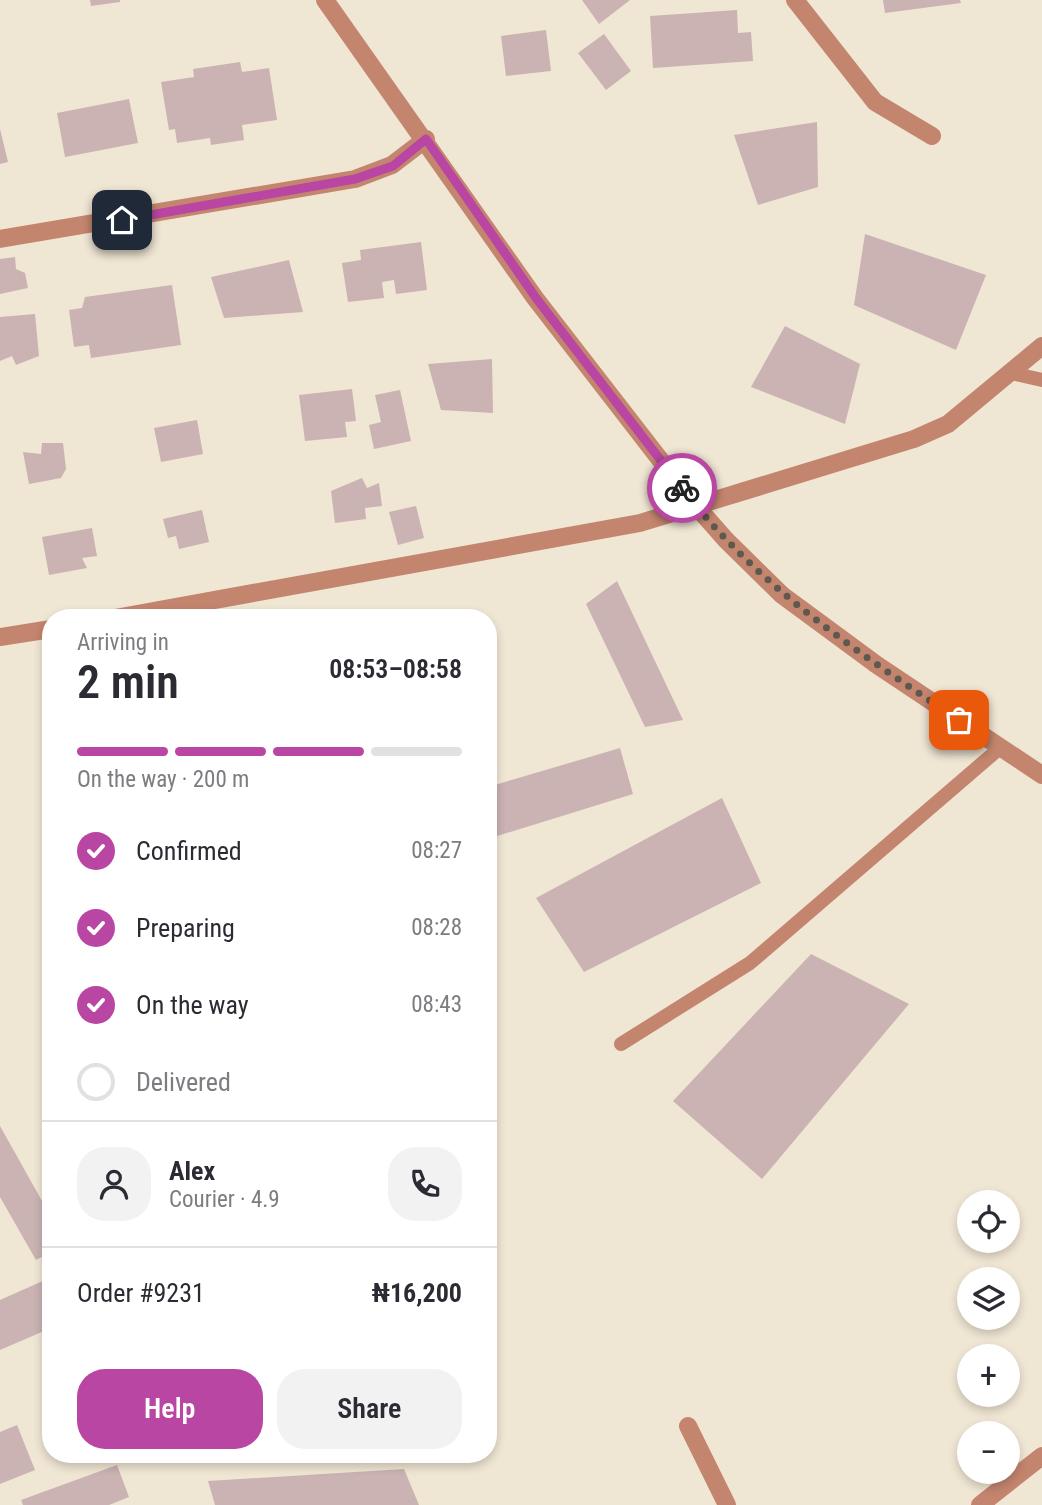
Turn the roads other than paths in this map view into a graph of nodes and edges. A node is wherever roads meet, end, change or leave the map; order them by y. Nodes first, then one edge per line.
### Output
1 (326, 0) edge
2 (795, 0) edge
3 (932, 136) dead end
4 (426, 139) junction
5 (0, 239) edge
6 (1042, 346) edge
7 (1011, 373) junction
8 (1042, 380) edge
9 (696, 506) junction
10 (165, 609) edge
11 (42, 630) edge
12 (0, 637) edge
13 (1001, 747) junction
14 (1042, 775) edge
15 (621, 1044) dead end
16 (688, 1426) dead end
17 (1042, 1456) edge
18 (727, 1505) edge
19 (980, 1505) edge

1 - 4 street
2 - 3 street
4 - 5 street
4 - 9 street
6 - 7 street
7 - 8 lane
7 - 9 street
9 - 10 street
9 - 13 street
11 - 12 street
13 - 14 street
13 - 15 lane
16 - 18 street
17 - 19 street

